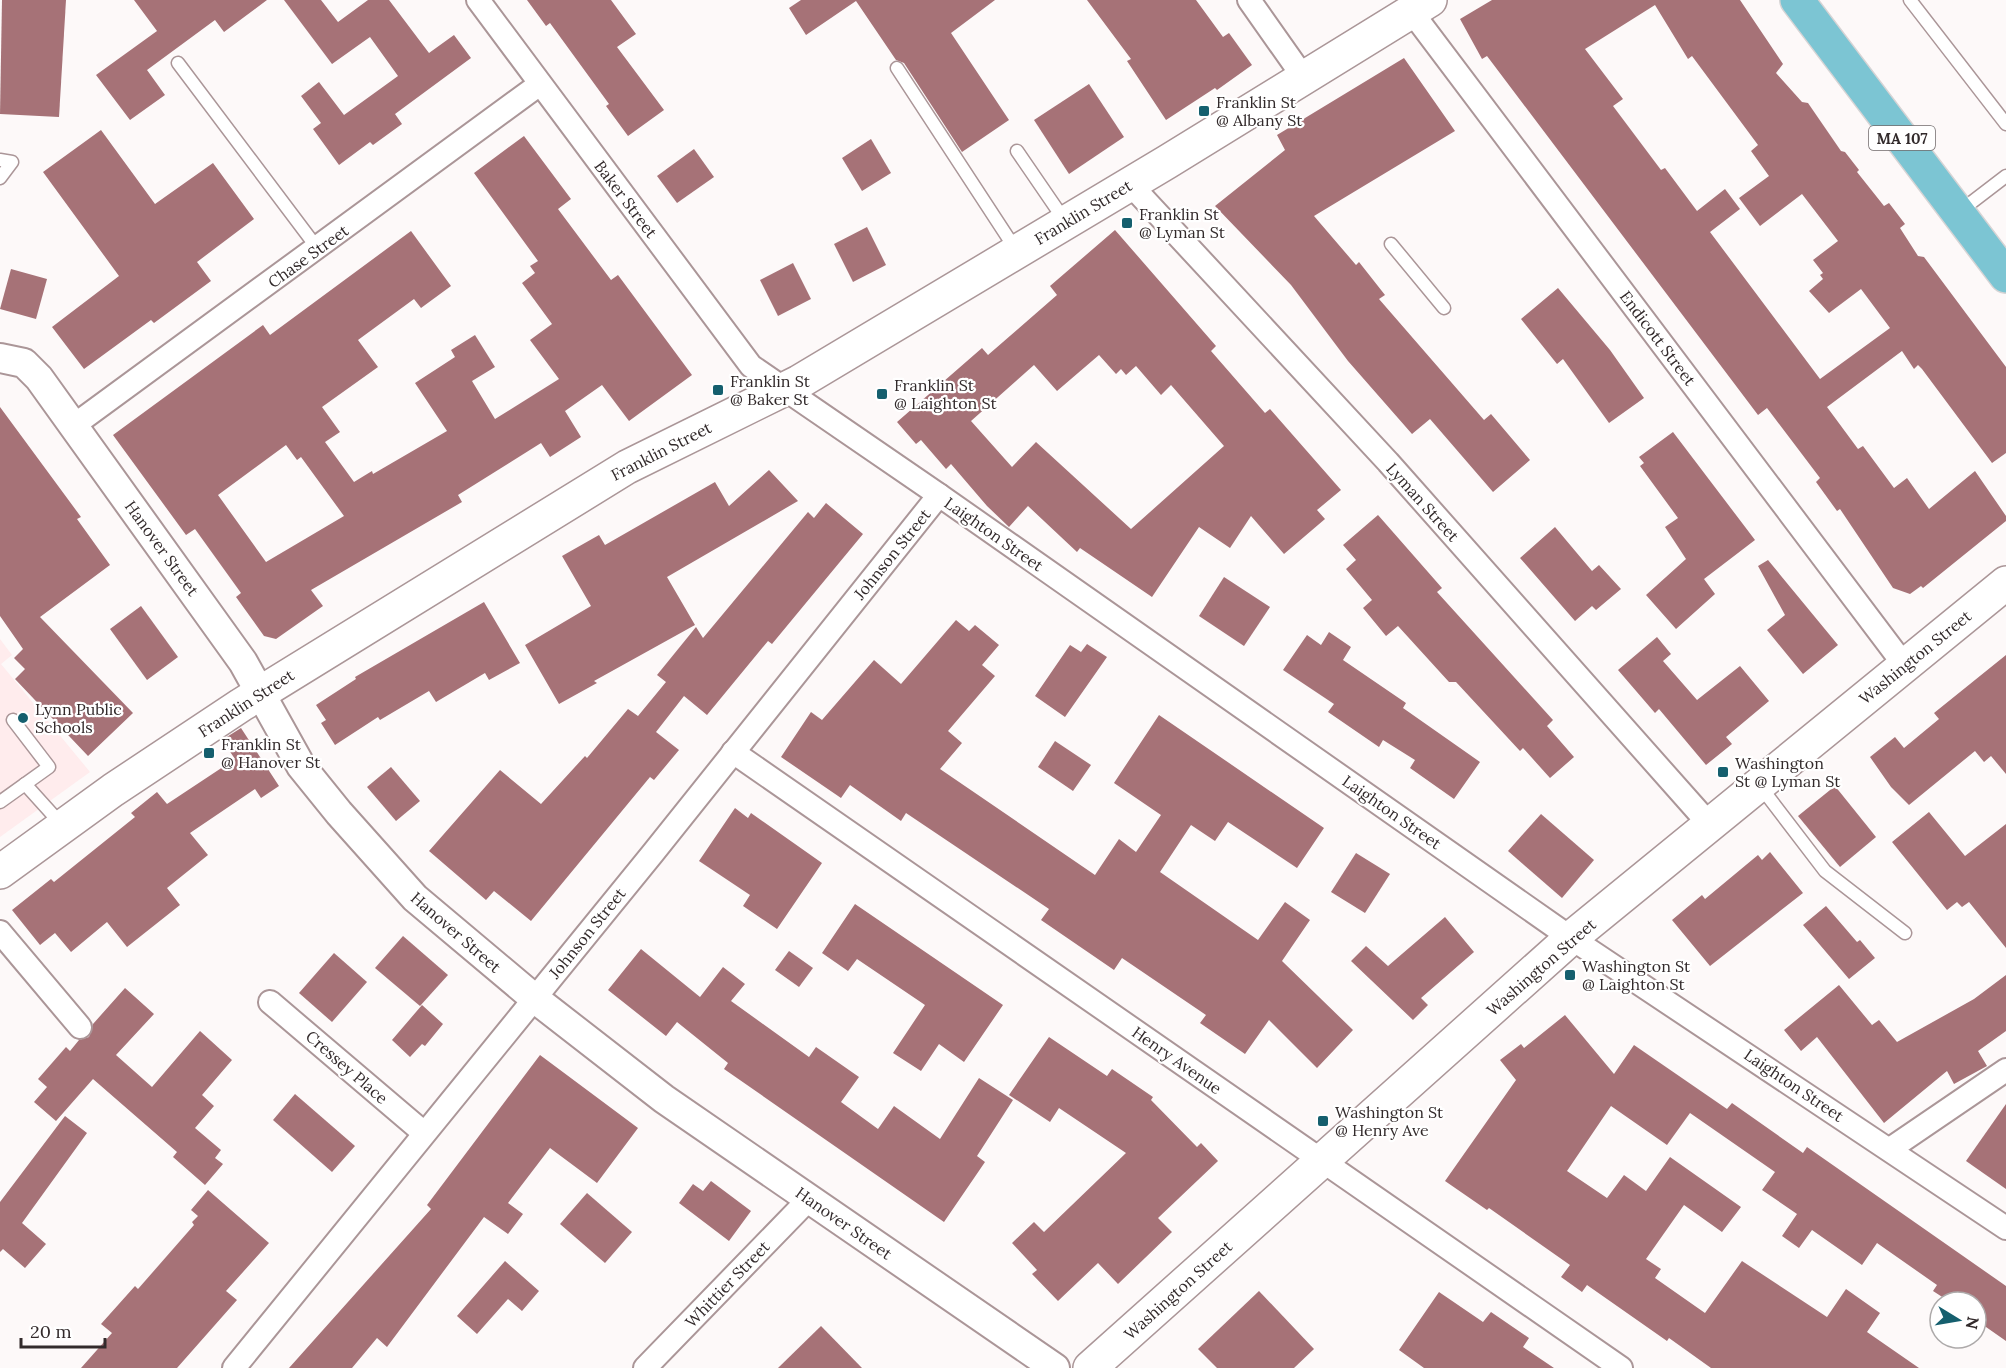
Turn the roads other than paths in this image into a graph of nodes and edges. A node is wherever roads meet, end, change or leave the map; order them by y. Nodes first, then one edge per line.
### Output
1 (478, 0) edge
2 (1249, 0) edge
3 (1797, 0) edge
4 (1910, 0) edge
5 (1421, 6) edge
6 (178, 63) dead end
7 (897, 68) dead end
8 (1304, 78) junction
9 (540, 84) junction
10 (2006, 124) edge
11 (1017, 151) dead end
12 (0, 160) edge
13 (2006, 176) edge
14 (0, 178) edge
15 (1130, 184) junction
16 (1958, 213) junction
17 (1066, 222) junction
18 (1391, 244) dead end
19 (318, 249) junction
20 (1017, 251) junction
21 (2006, 276) edge
22 (1444, 308) dead end
23 (0, 358) edge
24 (783, 389) junction
25 (73, 426) junction
26 (939, 495) junction
27 (2006, 583) edge
28 (1905, 666) junction
29 (260, 693) junction
30 (13, 720) dead end
31 (733, 752) junction
32 (25, 784) junction
33 (1760, 785) junction
34 (0, 802) edge
35 (1710, 825) junction
36 (63, 826) junction
37 (0, 872) edge
38 (0, 932) edge
39 (1905, 933) dead end
40 (1571, 938) junction
41 (534, 998) junction
42 (270, 1002) dead end
43 (80, 1026) dead end
44 (2006, 1070) edge
45 (424, 1133) junction
46 (1890, 1149) junction
47 (1323, 1160) junction
48 (809, 1199) junction
49 (2006, 1228) edge
50 (234, 1368) edge
51 (645, 1368) edge
52 (1054, 1368) edge
53 (1090, 1368) edge
54 (1621, 1368) edge

1 - 9 street, Baker Street
2 - 8 street
3 - 16 main road, MA 107
4 - 10 lane
5 - 8 main road, Franklin Street
5 - 28 street, Endicott Street
6 - 19 lane
7 - 20 lane
8 - 15 main road, Franklin Street
9 - 19 street, Chase Street
9 - 24 street, Baker Street
11 - 17 lane
12 - 14 lane
13 - 16 lane
15 - 17 main road, Franklin Street
15 - 35 street, Lyman Street
16 - 21 main road, MA 107
17 - 20 main road, Franklin Street
18 - 22 lane
19 - 25 street, Chase Street
20 - 24 main road, Franklin Street
23 - 25 street, Hanover Street
24 - 26 street, Laighton Street
24 - 29 main road, Franklin Street
25 - 29 street, Hanover Street
26 - 31 street, Johnson Street
26 - 40 street, Laighton Street
27 - 28 main road, Washington Street
28 - 33 main road, Washington Street
29 - 36 main road, Franklin Street
29 - 41 street, Hanover Street
30 - 32 lane
31 - 41 street, Johnson Street
31 - 47 street, Henry Avenue
32 - 34 lane
32 - 36 lane
33 - 35 main road, Washington Street
33 - 39 lane
35 - 40 main road, Washington Street
36 - 37 main road, Franklin Street
38 - 43 street
40 - 46 street, Laighton Street
40 - 47 main road, Washington Street
41 - 45 street, Johnson Street
41 - 48 street, Hanover Street
42 - 45 street, Cressey Place
44 - 46 street
45 - 50 street, Johnson Street
46 - 49 street, Laighton Street
47 - 53 main road, Washington Street
47 - 54 street, Henry Avenue
48 - 51 street, Whittier Street
48 - 52 street, Hanover Street

